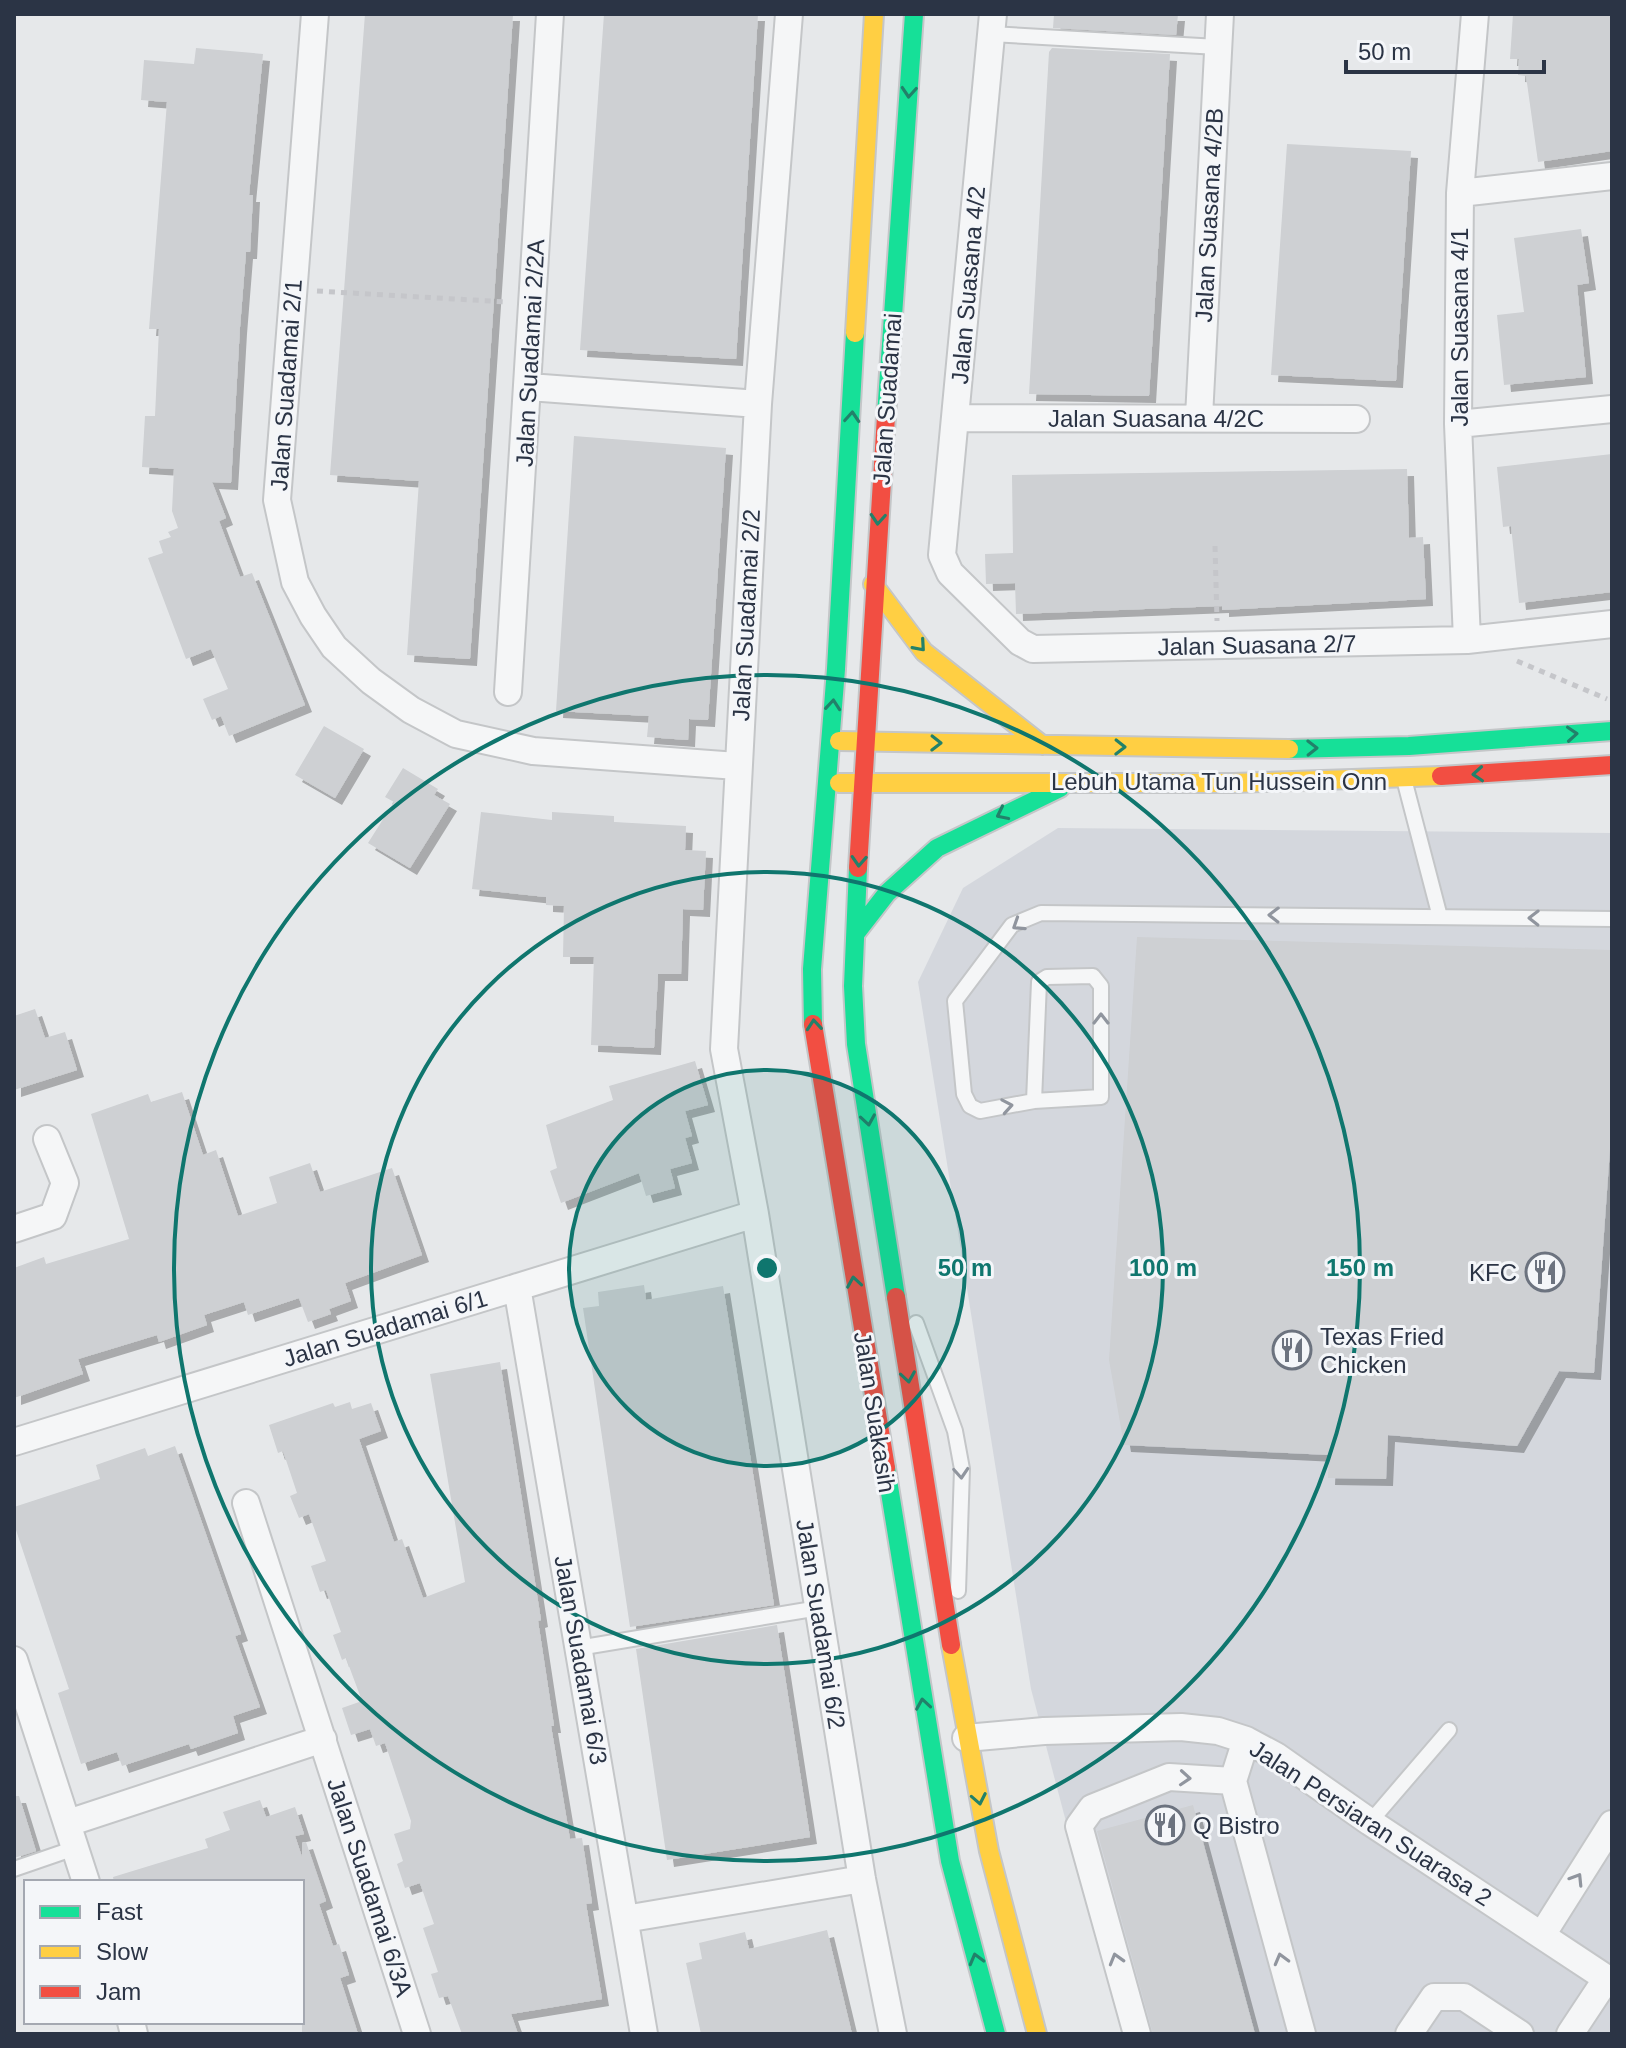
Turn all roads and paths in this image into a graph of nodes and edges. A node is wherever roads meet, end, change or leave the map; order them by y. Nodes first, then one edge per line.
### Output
1 (315, 14) edge
2 (550, 14) edge
3 (789, 14) edge
4 (874, 14) edge
5 (914, 14) edge
6 (1220, 14) edge
7 (1475, 14) edge
8 (992, 24) edge
9 (1218, 47) junction
10 (1612, 176) edge
11 (1460, 193) junction
12 (292, 290) junction
13 (533, 304) junction
14 (529, 387) junction
15 (758, 404) junction
16 (1612, 409) edge
17 (1199, 417) junction
18 (955, 418) junction
19 (1356, 419) dead end
20 (1458, 424) junction
21 (1215, 546) dead end
22 (942, 555) joint
23 (873, 584) junction
24 (1612, 624) edge
25 (1467, 640) junction
26 (1218, 646) junction
27 (1511, 659) dead end
28 (508, 692) dead end
29 (1612, 701) edge
30 (1612, 731) edge
31 (830, 741) junction
32 (864, 741) junction
33 (1042, 745) junction
34 (1612, 765) edge
35 (737, 766) junction
36 (1404, 779) junction
37 (826, 782) junction
38 (1073, 782) junction
39 (862, 783) junction
40 (1440, 917) junction
41 (1612, 919) edge
42 (856, 933) junction
43 (1034, 1101) junction
44 (47, 1139) dead end
45 (755, 1214) junction
46 (14, 1229) edge
47 (886, 1240) junction
48 (517, 1287) junction
49 (14, 1442) edge
50 (246, 1503) dead end
51 (819, 1608) junction
52 (578, 1648) junction
53 (953, 1659) junction
54 (14, 1660) edge
55 (1449, 1730) dead end
56 (966, 1738) junction
57 (323, 1739) junction
58 (1246, 1740) junction
59 (1233, 1781) junction
60 (1370, 1822) junction
61 (1612, 1824) edge
62 (72, 1835) junction
63 (14, 1869) edge
64 (862, 1879) junction
65 (85, 1880) edge
66 (625, 1919) junction
67 (1542, 1935) junction
68 (1610, 1980) edge
69 (417, 2034) edge
70 (644, 2034) edge
71 (893, 2034) edge
72 (996, 2034) edge
73 (1037, 2034) edge
74 (1137, 2034) edge
75 (1302, 2034) edge
76 (1409, 2034) edge
77 (1520, 2034) edge
78 (1570, 2034) edge

1 - 12 street, Jalan Suadamai 2/1
2 - 13 street, Jalan Suadamai 2/2A
3 - 15 street, Jalan Suadamai 2/2
31 -> 4 main road, Jalan Suadamai
5 -> 23 main road, Jalan Suadamai
6 - 9 street, Jalan Suasana 4/2B
7 - 11 street, Jalan Suasana 4/1
8 - 9 lane
8 - 18 street, Jalan Suasana 4/2
9 - 17 street, Jalan Suasana 4/2B
10 - 11 street
11 - 20 street, Jalan Suasana 4/1
12 - 13 path
12 - 35 street, Jalan Suadamai 2/1
13 - 14 street, Jalan Suadamai 2/2A
14 - 15 street
14 - 28 street, Jalan Suadamai 2/2A
15 - 35 street, Jalan Suadamai 2/2
16 - 20 street
17 - 18 street, Jalan Suasana 4/2C
17 - 19 street, Jalan Suasana 4/2C
18 - 22 street, Jalan Suasana 4/2
20 - 25 street, Jalan Suasana 4/1
21 - 26 path
22 - 26 street, Jalan Suasana 2/7
23 - 32 main road, Jalan Suadamai
23 -> 33 main road
24 - 25 street, Jalan Suasana 2/7
25 - 26 street, Jalan Suasana 2/7
27 - 29 path
33 -> 30 main road, Lebuh Utama Tun Hussein Onn
31 - 32 main road, Lebuh Utama Tun Hussein Onn
31 - 37 main road, Jalan Suadamai
32 -> 33 main road, Lebuh Utama Tun Hussein Onn
32 - 39 main road, Jalan Suadamai
34 -> 36 main road, Lebuh Utama Tun Hussein Onn
35 - 45 street, Jalan Suadamai 2/2
36 - 38 main road, Lebuh Utama Tun Hussein Onn
36 - 40 lane
37 - 39 main road, Lebuh Utama Tun Hussein Onn
72 -> 37 main road, Jalan Suakasih
38 - 39 main road, Lebuh Utama Tun Hussein Onn
38 -> 42 main road
39 -> 42 main road, Jalan Suakasih
41 -> 40 lane
40 -> 43 lane
42 -> 47 main road, Jalan Suakasih
43 -> 43 lane
44 - 46 street
45 - 48 street, Jalan Suadamai 6/1
45 - 51 street, Jalan Suadamai 6/2
47 -> 53 main road, Jalan Suakasih
47 -> 53 lane
48 - 49 street, Jalan Suadamai 6/1
48 - 52 street, Jalan Suadamai 6/3
50 - 57 street, Jalan Suadamai 6/3A
51 - 52 lane
51 - 64 street, Jalan Suadamai 6/2
52 - 66 street, Jalan Suadamai 6/3
53 - 56 main road, Jalan Suakasih
54 - 62 street
55 - 60 lane
56 - 58 street, Jalan Persiaran Suarasa 2
56 -> 73 main road, Jalan Suakasih
57 - 62 street
57 - 69 street, Jalan Suadamai 6/3A
58 - 59 street
58 - 60 street, Jalan Persiaran Suarasa 2
74 -> 59 street
75 -> 59 street
60 - 67 street, Jalan Persiaran Suarasa 2
67 -> 61 street
62 - 63 lane
62 - 65 street
64 - 66 street
64 - 71 street, Jalan Suadamai 6/2
66 - 70 street, Jalan Suadamai 6/3
67 - 68 street, Jalan Persiaran Suarasa 2
68 - 78 street
76 - 77 street

